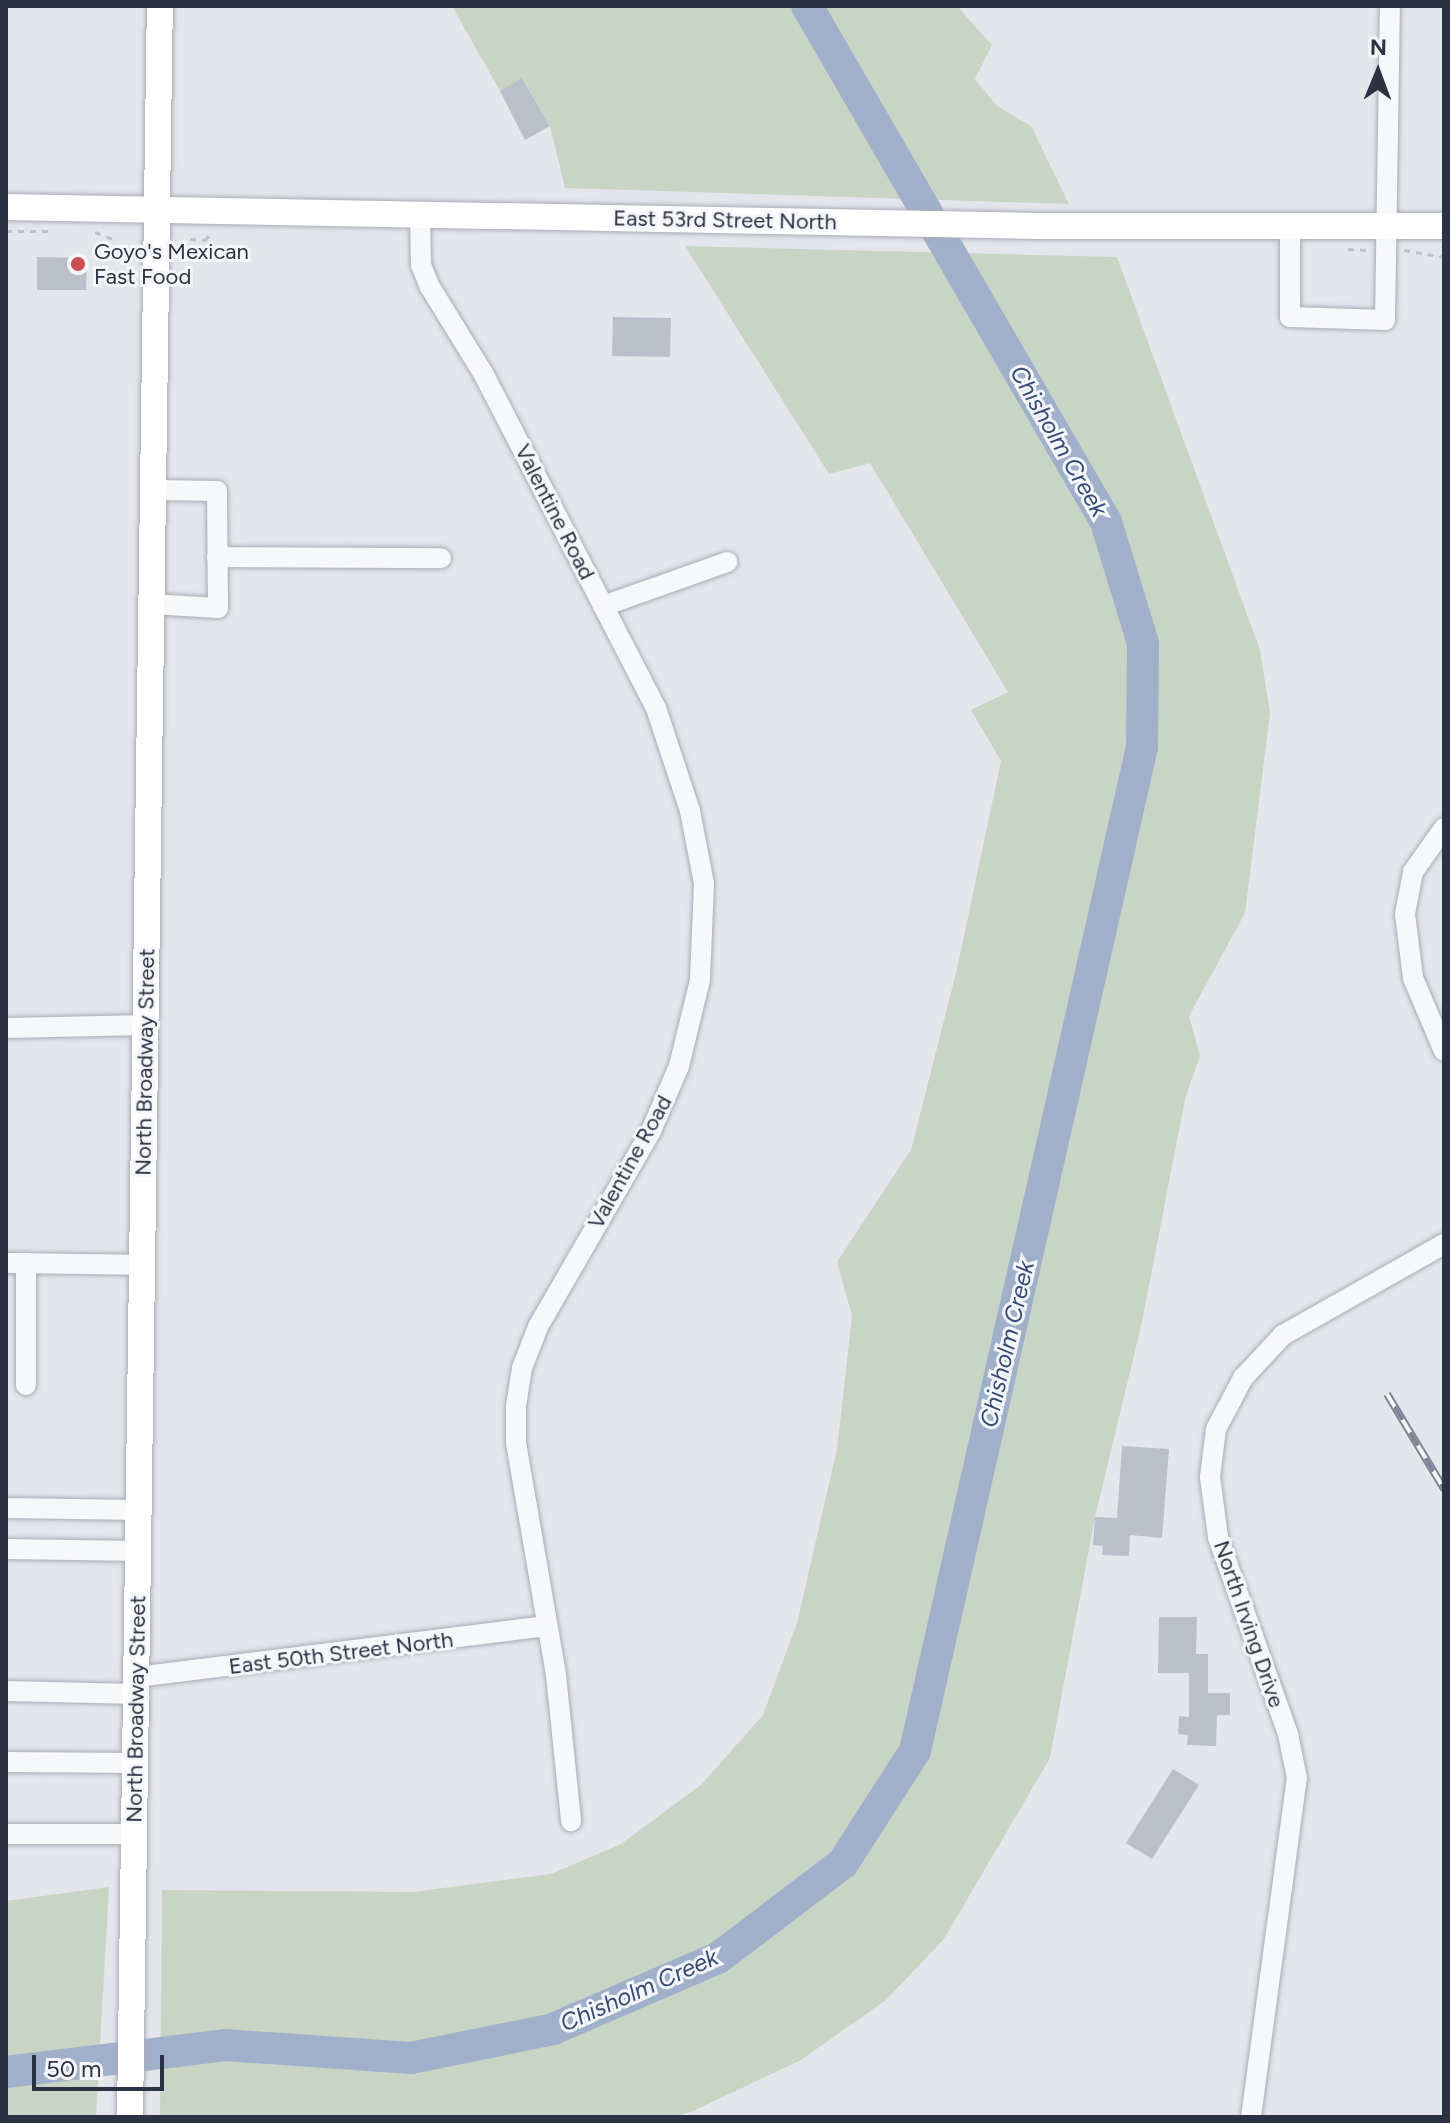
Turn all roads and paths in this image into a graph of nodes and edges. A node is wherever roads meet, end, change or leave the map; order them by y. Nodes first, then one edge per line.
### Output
1 (160, 6) edge
2 (1390, 6) edge
3 (6, 207) edge
4 (157, 209) junction
5 (420, 215) junction
6 (1290, 226) junction
7 (1388, 226) junction
8 (1444, 226) edge
9 (6, 231) edge
10 (65, 231) dead end
11 (80, 232) dead end
12 (113, 239) dead end
13 (153, 490) junction
14 (217, 557) junction
15 (441, 558) dead end
16 (727, 562) dead end
17 (151, 604) junction
18 (603, 606) junction
19 (1444, 828) edge
20 (147, 1025) junction
21 (6, 1028) edge
22 (1444, 1051) edge
23 (1444, 1244) edge
24 (16, 1263) edge
25 (142, 1265) junction
26 (26, 1385) dead end
27 (6, 1508) edge
28 (139, 1510) junction
29 (6, 1549) edge
30 (139, 1551) junction
31 (545, 1626) junction
32 (137, 1685) junction
33 (6, 1691) edge
34 (6, 1762) edge
35 (136, 1763) junction
36 (571, 1821) dead end
37 (6, 1834) edge
38 (134, 1834) junction
39 (130, 2117) edge
40 (1251, 2117) edge

1 - 4 main road, North Broadway Street
2 - 7 street
3 - 4 main road, East 53rd Street North
4 - 5 main road, East 53rd Street North
4 - 13 main road, North Broadway Street
5 - 6 main road, East 53rd Street North
5 - 18 street, Valentine Road
6 - 7 main road, East 53rd Street North
6 - 7 street
7 - 8 main road, East 53rd Street North
9 - 10 path
11 - 12 path
13 - 14 street
13 - 17 main road, North Broadway Street
14 - 15 street
14 - 17 street
16 - 18 street
17 - 20 main road, North Broadway Street
18 - 31 street, Valentine Road
19 - 22 street
20 - 21 street
20 - 25 main road, North Broadway Street
23 - 40 street, North Irving Drive
24 - 25 street
24 - 26 street
25 - 28 main road, North Broadway Street
27 - 28 street
28 - 30 main road, North Broadway Street
29 - 30 street
30 - 32 main road, North Broadway Street
31 - 32 street, East 50th Street North
31 - 36 street, Valentine Road
32 - 33 street, East 50th Street North
32 - 35 main road, North Broadway Street
34 - 35 street
35 - 38 main road, North Broadway Street
37 - 38 street
38 - 39 main road, North Broadway Street

